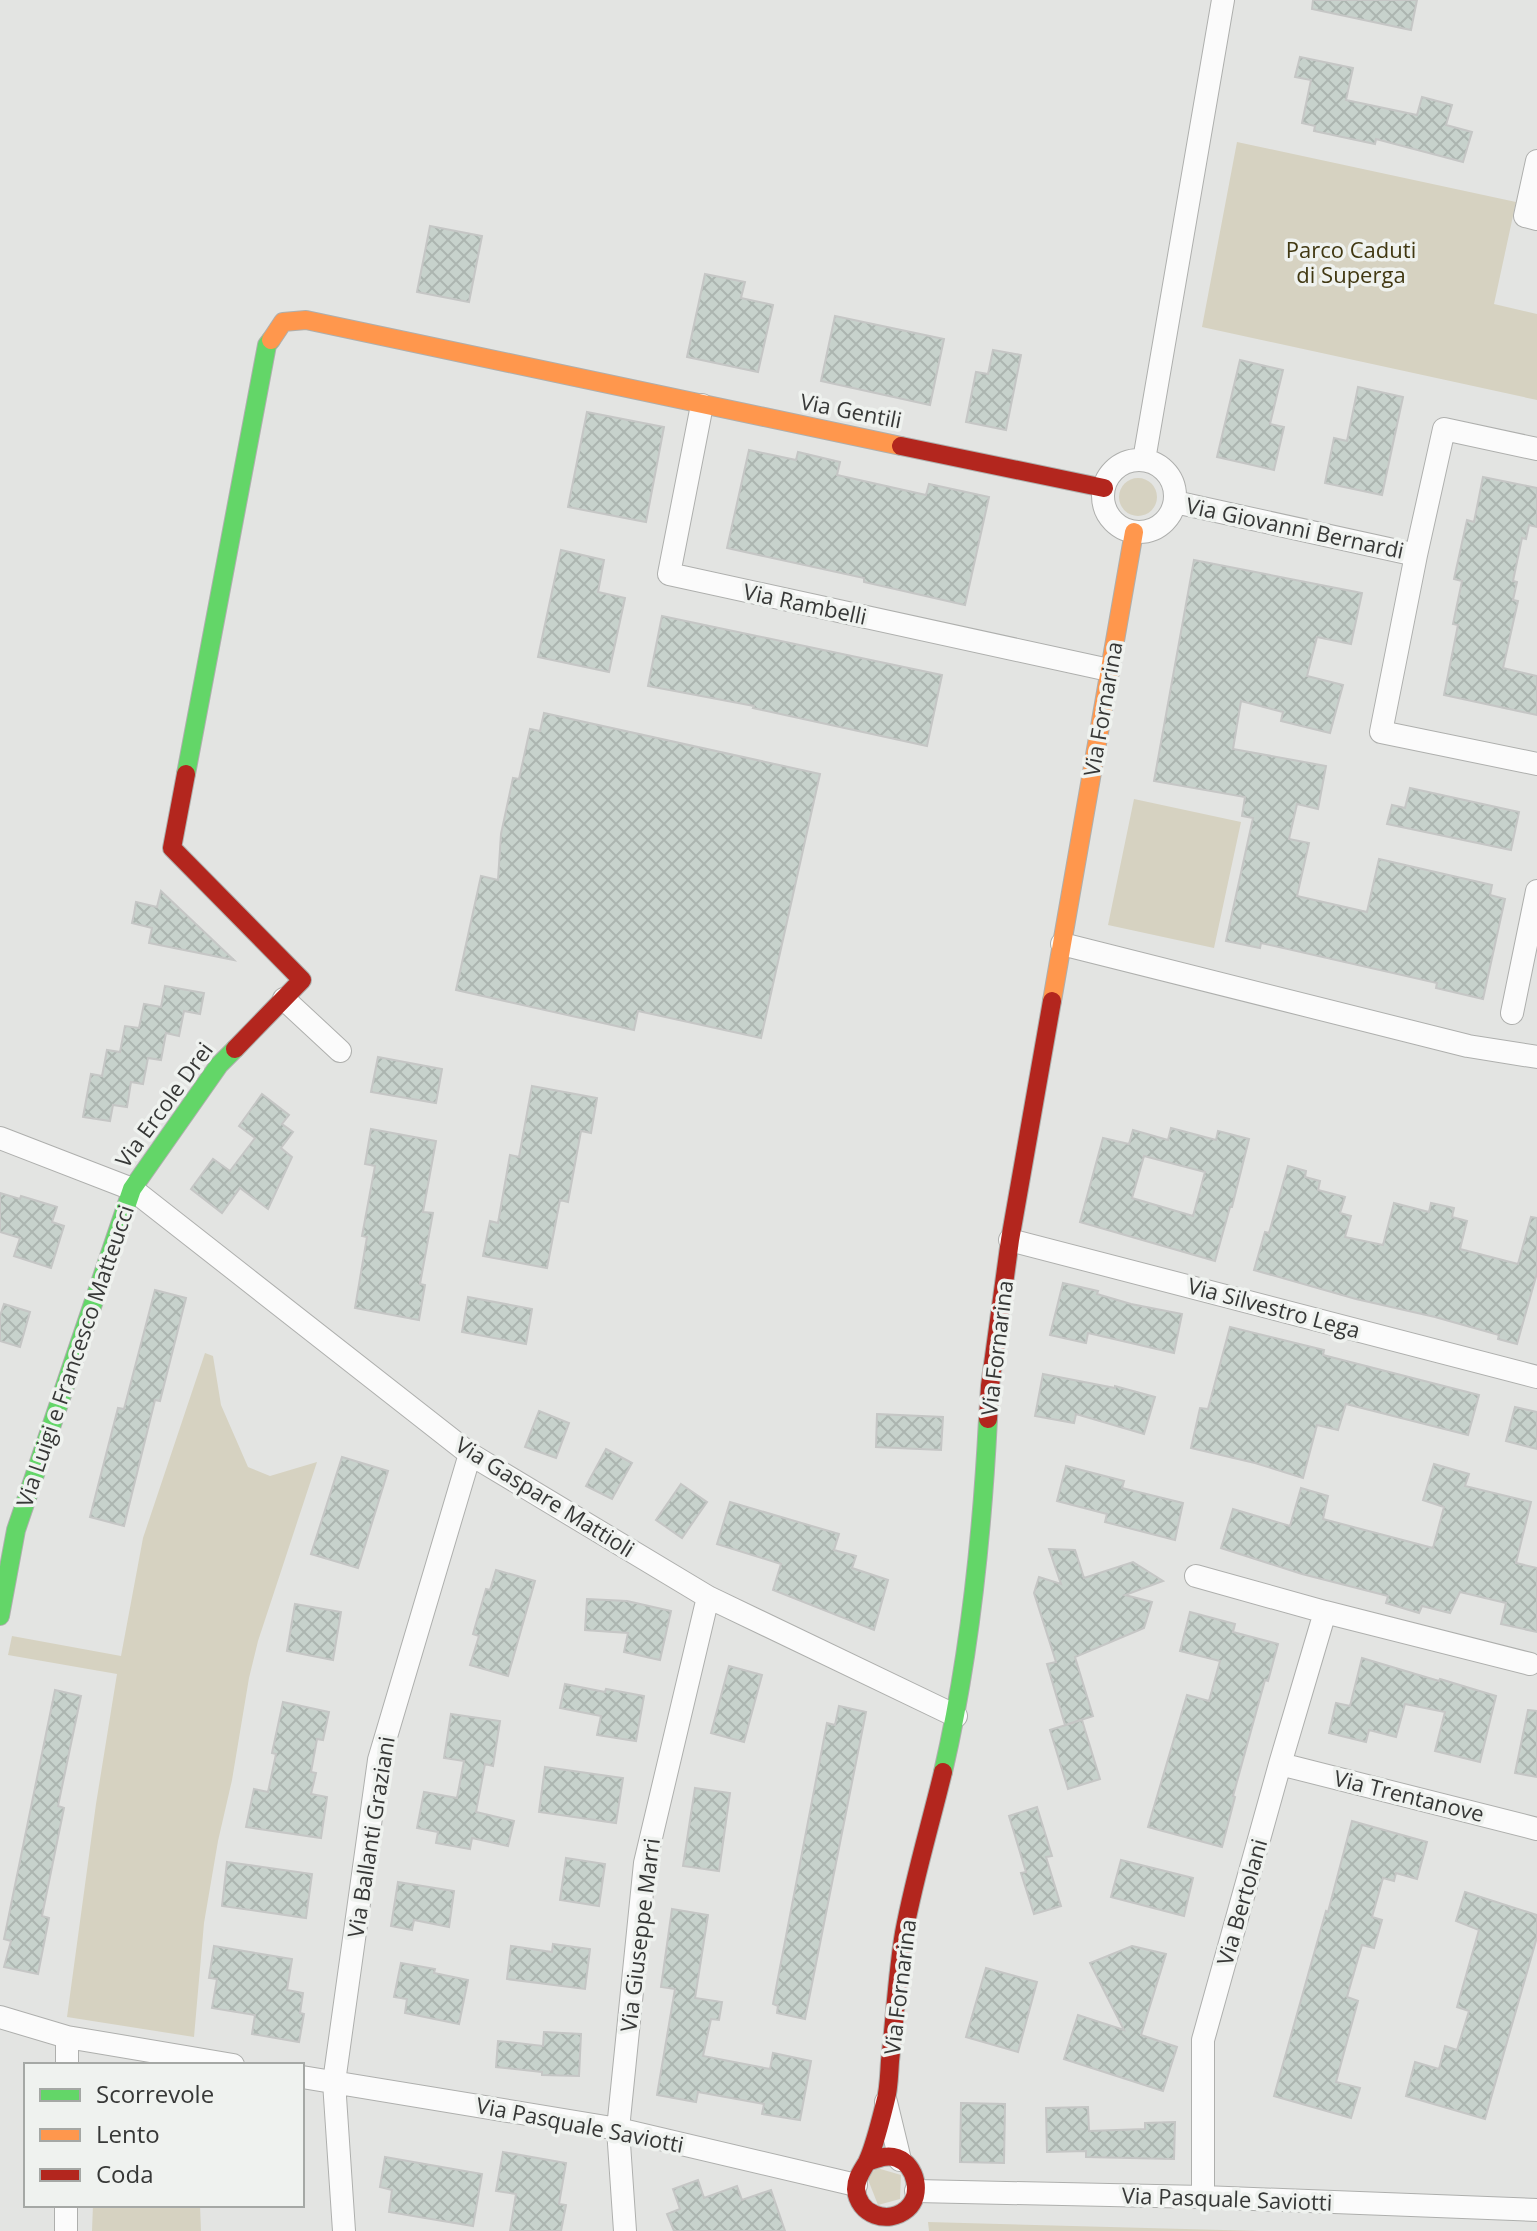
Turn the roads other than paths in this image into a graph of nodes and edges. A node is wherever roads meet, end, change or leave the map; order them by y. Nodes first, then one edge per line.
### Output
1 (1223, 0) edge
2 (1537, 161) edge
3 (1531, 218) edge
4 (702, 405) junction
5 (1537, 449) edge
6 (1144, 460) junction
7 (1104, 488) junction
8 (1175, 502) junction
9 (1134, 532) junction
10 (1416, 555) junction
11 (1109, 670) junction
12 (1537, 764) edge
13 (1537, 891) edge
14 (1062, 944) junction
15 (302, 980) joint
16 (284, 999) junction
17 (1512, 1013) dead end
18 (340, 1051) dead end
19 (1537, 1057) edge
20 (0, 1138) edge
21 (132, 1189) junction
22 (1010, 1240) junction
23 (1537, 1377) edge
24 (470, 1454) junction
25 (1196, 1576) dead end
26 (708, 1597) junction
27 (1325, 1612) junction
28 (0, 1616) edge
29 (1530, 1664) dead end
30 (956, 1716) junction
31 (1280, 1764) junction
32 (1537, 1829) edge
33 (0, 2017) edge
34 (67, 2037) junction
35 (67, 2063) edge
36 (221, 2063) edge
37 (304, 2077) edge
38 (334, 2082) junction
39 (886, 2101) junction
40 (618, 2129) junction
41 (900, 2160) junction
42 (867, 2162) junction
43 (856, 2185) junction
44 (916, 2191) junction
45 (1203, 2197) junction
46 (66, 2207) edge
47 (1537, 2210) edge
48 (876, 2223) edge
49 (895, 2223) edge
50 (66, 2231) edge
51 (344, 2231) edge
52 (625, 2231) edge

1 - 6 street
2 - 3 street
4 - 7 street, Via Gentili
4 - 11 street, Via Rambelli
4 - 15 street, Via Gentili
5 - 10 street, Via Giovanni Bernardi
6 - 7 street
6 - 8 street
7 - 9 street
8 - 9 street
8 - 10 street, Via Giovanni Bernardi
9 - 11 street, Via Fornarina
10 - 12 street, Via Giovanni Bernardi
11 - 14 street, Via Fornarina
13 - 17 street
14 - 19 street
14 - 22 street, Via Fornarina
15 - 16 street, Via Ercole Drei
16 - 18 street
16 - 21 street, Via Ercole Drei
20 - 21 street, Via Gaspare Mattioli
21 - 24 street, Via Gaspare Mattioli
21 - 28 street, Via Luigi e Francesco Matteucci
22 - 23 street, Via Silvestro Lega
22 - 30 street, Via Fornarina
24 - 26 street, Via Gaspare Mattioli
24 - 38 street, Via Ballanti Graziani
25 - 27 street
26 - 30 street, Via Gaspare Mattioli
26 - 40 street, Via Giuseppe Marri
27 - 29 street
27 - 31 street, Via Bertolani
30 - 39 street, Via Fornarina
31 - 32 street, Via Trentanove
31 - 45 street, Via Bertolani
33 - 34 street
34 - 35 street
34 - 36 street
37 - 38 street, Via Pasquale Saviotti
38 - 40 street, Via Pasquale Saviotti
38 - 51 street, Via Ballanti Graziani
39 - 41 street
39 - 42 street, Via Fornarina
40 - 43 street, Via Pasquale Saviotti
40 - 52 street, Via Giuseppe Marri
41 - 42 street
41 - 44 street
42 - 43 street, Via Fornarina
43 - 48 street
44 - 45 street, Via Pasquale Saviotti
44 - 49 street
45 - 47 street, Via Pasquale Saviotti
46 - 50 street
48 - 49 street

